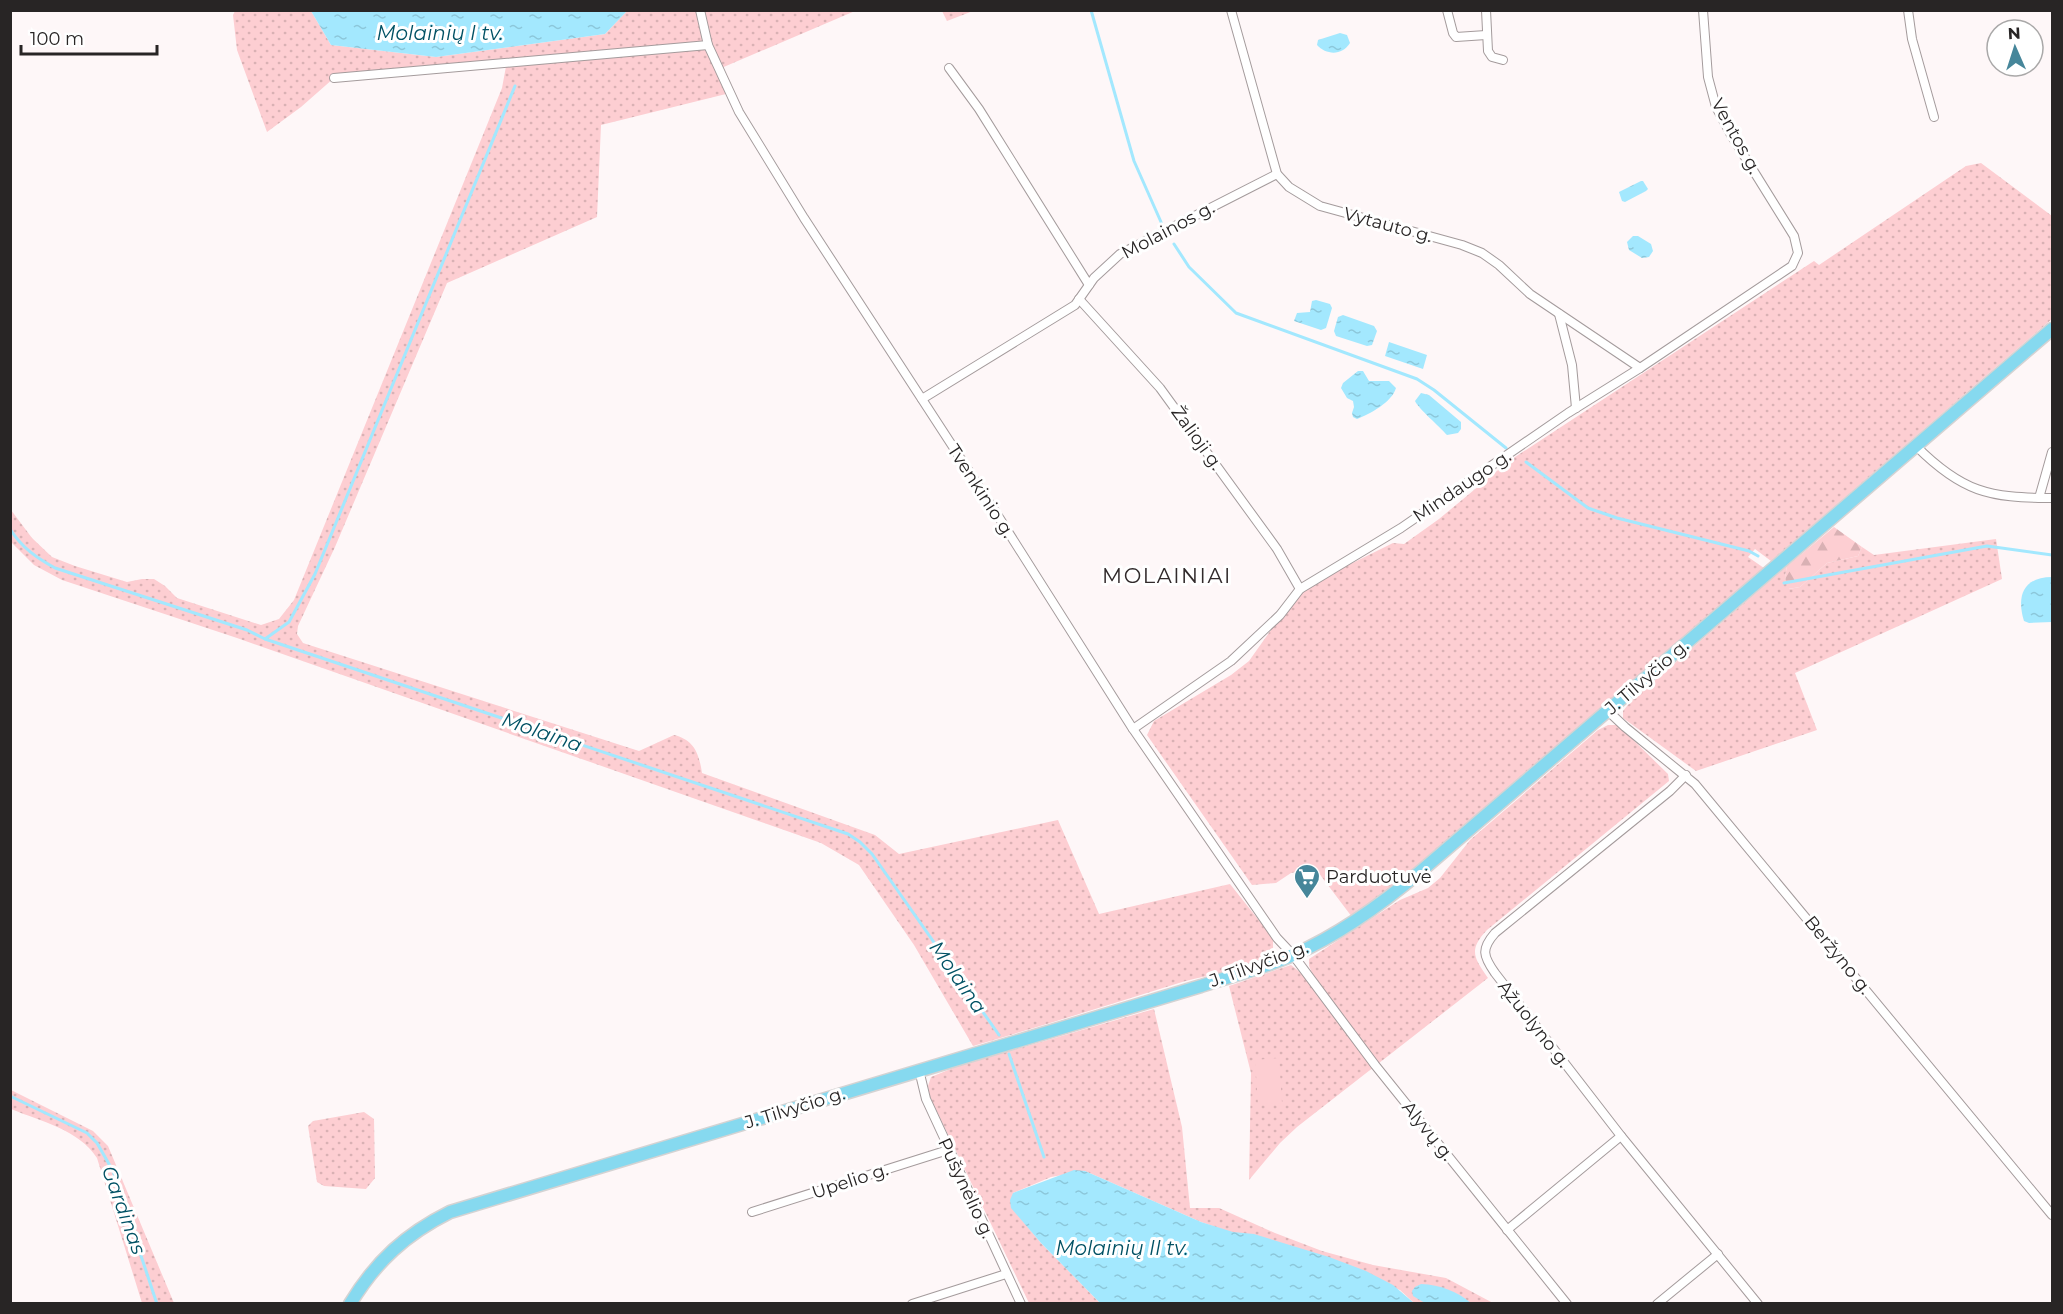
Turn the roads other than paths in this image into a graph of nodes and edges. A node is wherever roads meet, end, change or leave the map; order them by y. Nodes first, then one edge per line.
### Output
1 (700, 10) edge
2 (1231, 10) edge
3 (1447, 10) edge
4 (1486, 10) edge
5 (1703, 10) edge
6 (1908, 10) edge
7 (1485, 35) junction
8 (708, 45) junction
9 (1503, 60) dead end
10 (949, 68) dead end
11 (334, 78) dead end
12 (1934, 117) dead end
13 (1277, 174) junction
14 (1798, 253) joint
15 (1089, 285) junction
16 (1079, 299) junction
17 (1559, 314) junction
18 (2052, 329) edge
19 (1640, 368) junction
20 (921, 399) junction
21 (1576, 408) junction
22 (1916, 446) junction
23 (2052, 452) edge
24 (2039, 498) junction
25 (2052, 498) edge
26 (1300, 589) junction
27 (1608, 711) junction
28 (1133, 729) junction
29 (1686, 775) junction
30 (1293, 955) junction
31 (919, 1070) junction
32 (1621, 1136) junction
33 (948, 1150) junction
34 (752, 1212) dead end
35 (2052, 1215) edge
36 (1507, 1230) junction
37 (1718, 1254) junction
38 (1006, 1274) junction
39 (350, 1304) edge
40 (912, 1304) edge
41 (1021, 1304) edge
42 (1567, 1304) edge
43 (1657, 1304) edge
44 (1758, 1304) edge

1 - 8 street, Tvenkinio g.
2 - 13 street
3 - 7 street
4 - 7 street
5 - 14 street, Ventos g.
6 - 12 street
7 - 9 street
8 - 11 street
8 - 20 street, Tvenkinio g.
10 - 15 street
13 - 15 street, Molainos g.
13 - 17 street, Vytauto g.
14 - 19 street, Mindaugo g.
15 - 16 street, Molainos g.
16 - 20 street, Molainos g.
16 - 26 street, Žalioji g.
17 - 19 street, Vytauto g.
17 - 21 street
18 - 22 main road, J. Tilvyčio g.
19 - 21 street, Mindaugo g.
20 - 28 street, Tvenkinio g.
21 - 26 street, Mindaugo g.
22 - 24 street
22 - 27 main road, J. Tilvyčio g.
23 - 24 street
24 - 25 street
26 - 28 street, Mindaugo g.
27 - 29 street, Beržyno g.
27 - 30 main road, J. Tilvyčio g.
28 - 30 street, Tvenkinio g.
29 - 32 street, Ąžuolyno g.
29 - 35 street, Beržyno g.
30 - 31 main road, J. Tilvyčio g.
30 - 36 street, Alyvų g.
31 - 33 street, Pušynėlio g.
31 - 39 main road, J. Tilvyčio g.
32 - 36 street
32 - 37 street, Ąžuolyno g.
33 - 34 street, Upelio g.
33 - 38 street, Pušynėlio g.
36 - 42 street, Alyvų g.
37 - 43 street
37 - 44 street, Ąžuolyno g.
38 - 40 street
38 - 41 street, Pušynėlio g.

